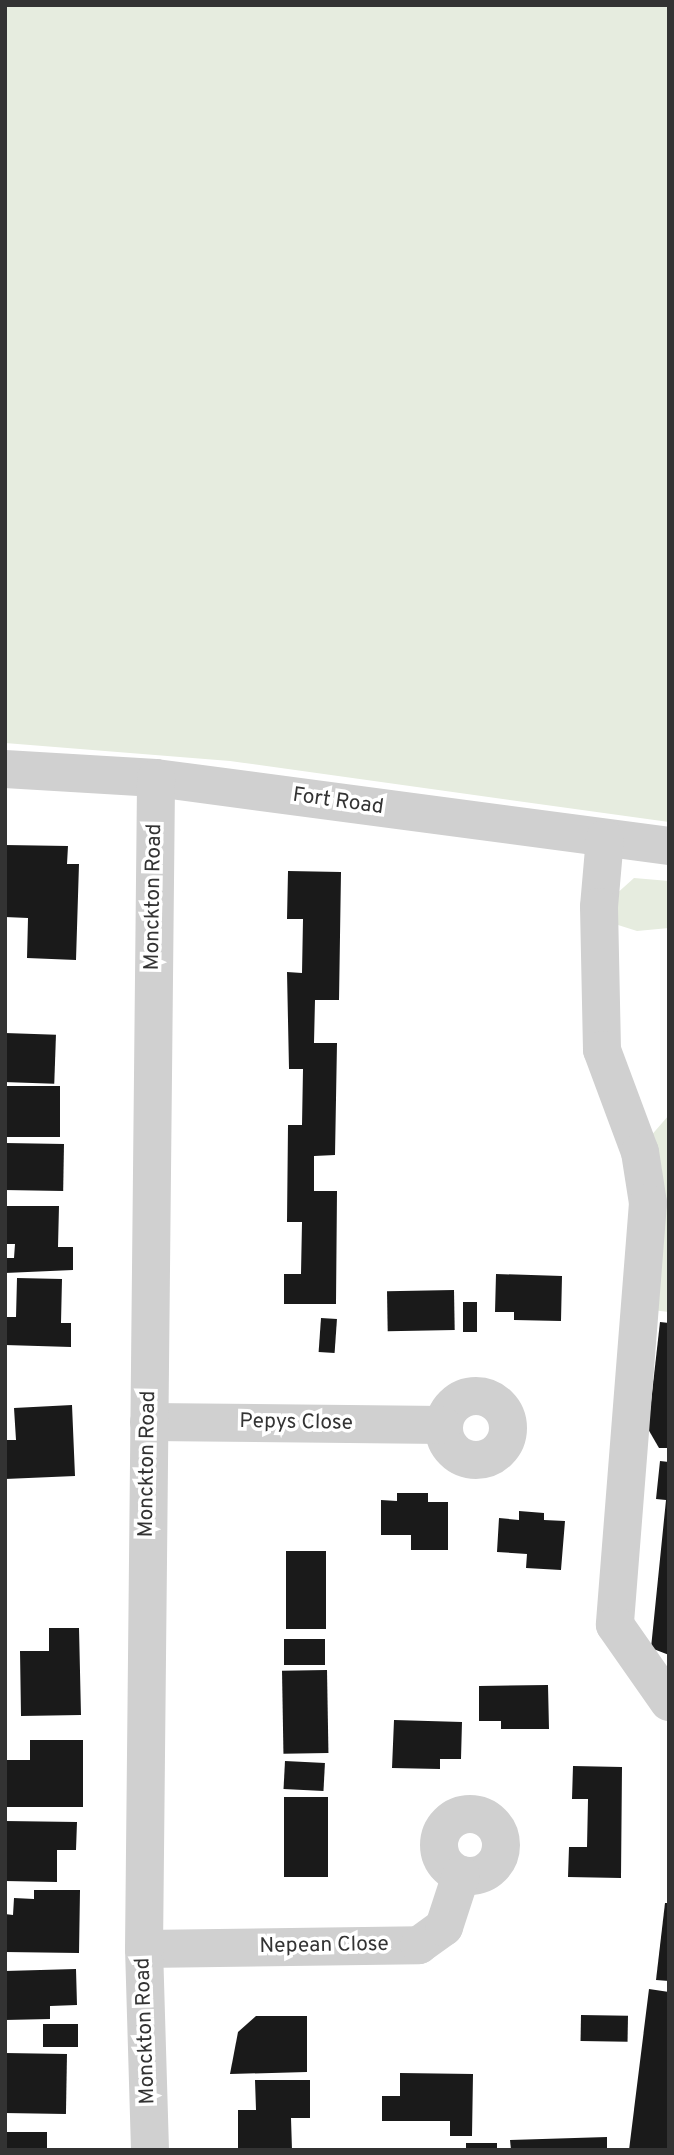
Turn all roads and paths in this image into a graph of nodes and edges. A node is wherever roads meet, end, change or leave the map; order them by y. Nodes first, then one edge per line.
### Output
1 (5, 769) edge
2 (156, 778) junction
3 (605, 838) junction
4 (669, 846) edge
5 (149, 1422) junction
6 (443, 1425) dead end
7 (669, 1702) edge
8 (461, 1875) dead end
9 (144, 1949) junction
10 (150, 2150) edge

1 - 2 street, Fort Road
2 - 3 street, Fort Road
2 - 5 street, Monckton Road
3 - 4 street, Fort Road
3 - 7 street
5 - 6 street, Pepys Close
5 - 9 street, Monckton Road
8 - 9 street, Nepean Close
9 - 10 street, Monckton Road

